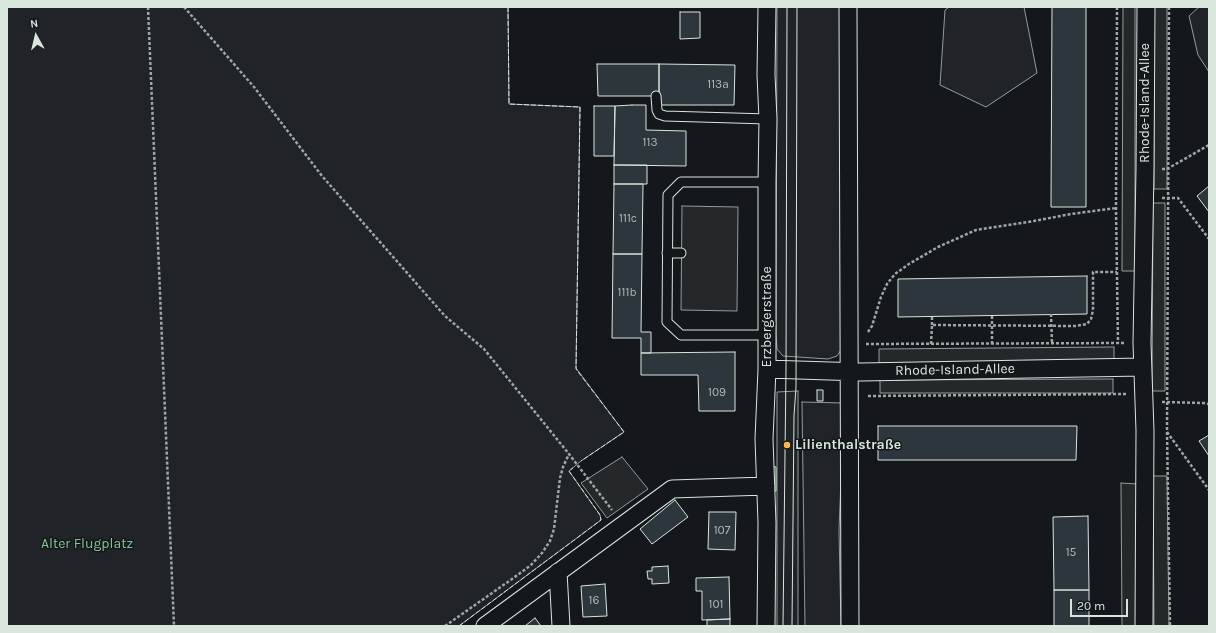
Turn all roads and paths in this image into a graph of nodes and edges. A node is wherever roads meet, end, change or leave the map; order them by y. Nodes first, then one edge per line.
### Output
1 (148, 7) edge
2 (184, 7) edge
3 (767, 7) edge
4 (848, 7) edge
5 (1117, 7) edge
6 (1146, 7) edge
7 (1169, 7) edge
8 (656, 96) dead end
9 (768, 119) junction
10 (1209, 146) edge
11 (1167, 168) junction
12 (1145, 169) junction
13 (767, 182) junction
14 (1145, 198) junction
15 (1168, 198) junction
16 (1116, 208) junction
17 (1209, 239) edge
18 (667, 253) junction
19 (681, 253) dead end
20 (1117, 272) junction
21 (1052, 314) dead end
22 (992, 315) dead end
23 (932, 316) dead end
24 (932, 325) junction
25 (992, 326) junction
26 (1052, 326) junction
27 (767, 336) junction
28 (865, 337) dead end
29 (1052, 343) junction
30 (1118, 343) junction
31 (1142, 343) junction
32 (861, 344) dead end
33 (932, 344) junction
34 (992, 344) junction
35 (1142, 367) junction
36 (767, 369) junction
37 (848, 372) junction
38 (861, 396) dead end
39 (1144, 398) junction
40 (1167, 402) junction
41 (1209, 404) edge
42 (1166, 431) junction
43 (569, 454) junction
44 (766, 486) junction
45 (1209, 490) edge
46 (624, 525) junction
47 (558, 572) junction
48 (174, 626) edge
49 (445, 626) edge
50 (485, 626) edge
51 (561, 626) edge
52 (766, 626) edge
53 (850, 626) edge
54 (1144, 626) edge
55 (1170, 626) edge

1 - 48 path
2 - 43 path
3 - 9 street, Erzbergerstraße
4 - 37 street
5 - 16 path
6 - 12 street, Rhode-Island-Allee
7 - 11 path
8 - 9 lane
9 - 13 street, Erzbergerstraße
10 - 11 path
11 - 12 path
11 - 15 path
12 - 14 street, Rhode-Island-Allee
13 - 18 lane
13 - 27 street, Erzbergerstraße
14 - 15 path
14 - 31 street, Rhode-Island-Allee
15 - 17 path
15 - 40 path
16 - 20 path
16 - 28 path
18 - 19 lane
18 - 27 lane
20 - 26 path
20 - 30 path
21 - 26 path
22 - 25 path
23 - 24 path
24 - 25 path
24 - 33 path
25 - 26 path
25 - 34 path
26 - 29 path
27 - 36 street, Erzbergerstraße
29 - 30 path
29 - 34 path
30 - 31 path
31 - 35 street, Rhode-Island-Allee
32 - 33 path
33 - 34 path
35 - 37 street, Rhode-Island-Allee
35 - 39 street, Rhode-Island-Allee
36 - 37 street, Rhode-Island-Allee
36 - 44 street, Erzbergerstraße
37 - 53 street
38 - 39 path
39 - 40 path
39 - 54 street, Rhode-Island-Allee
40 - 41 path
40 - 42 path
42 - 45 path
42 - 55 path
43 - 46 path
43 - 49 path
44 - 46 street
44 - 52 street, Erzbergerstraße
46 - 47 street
47 - 50 street
47 - 51 street

